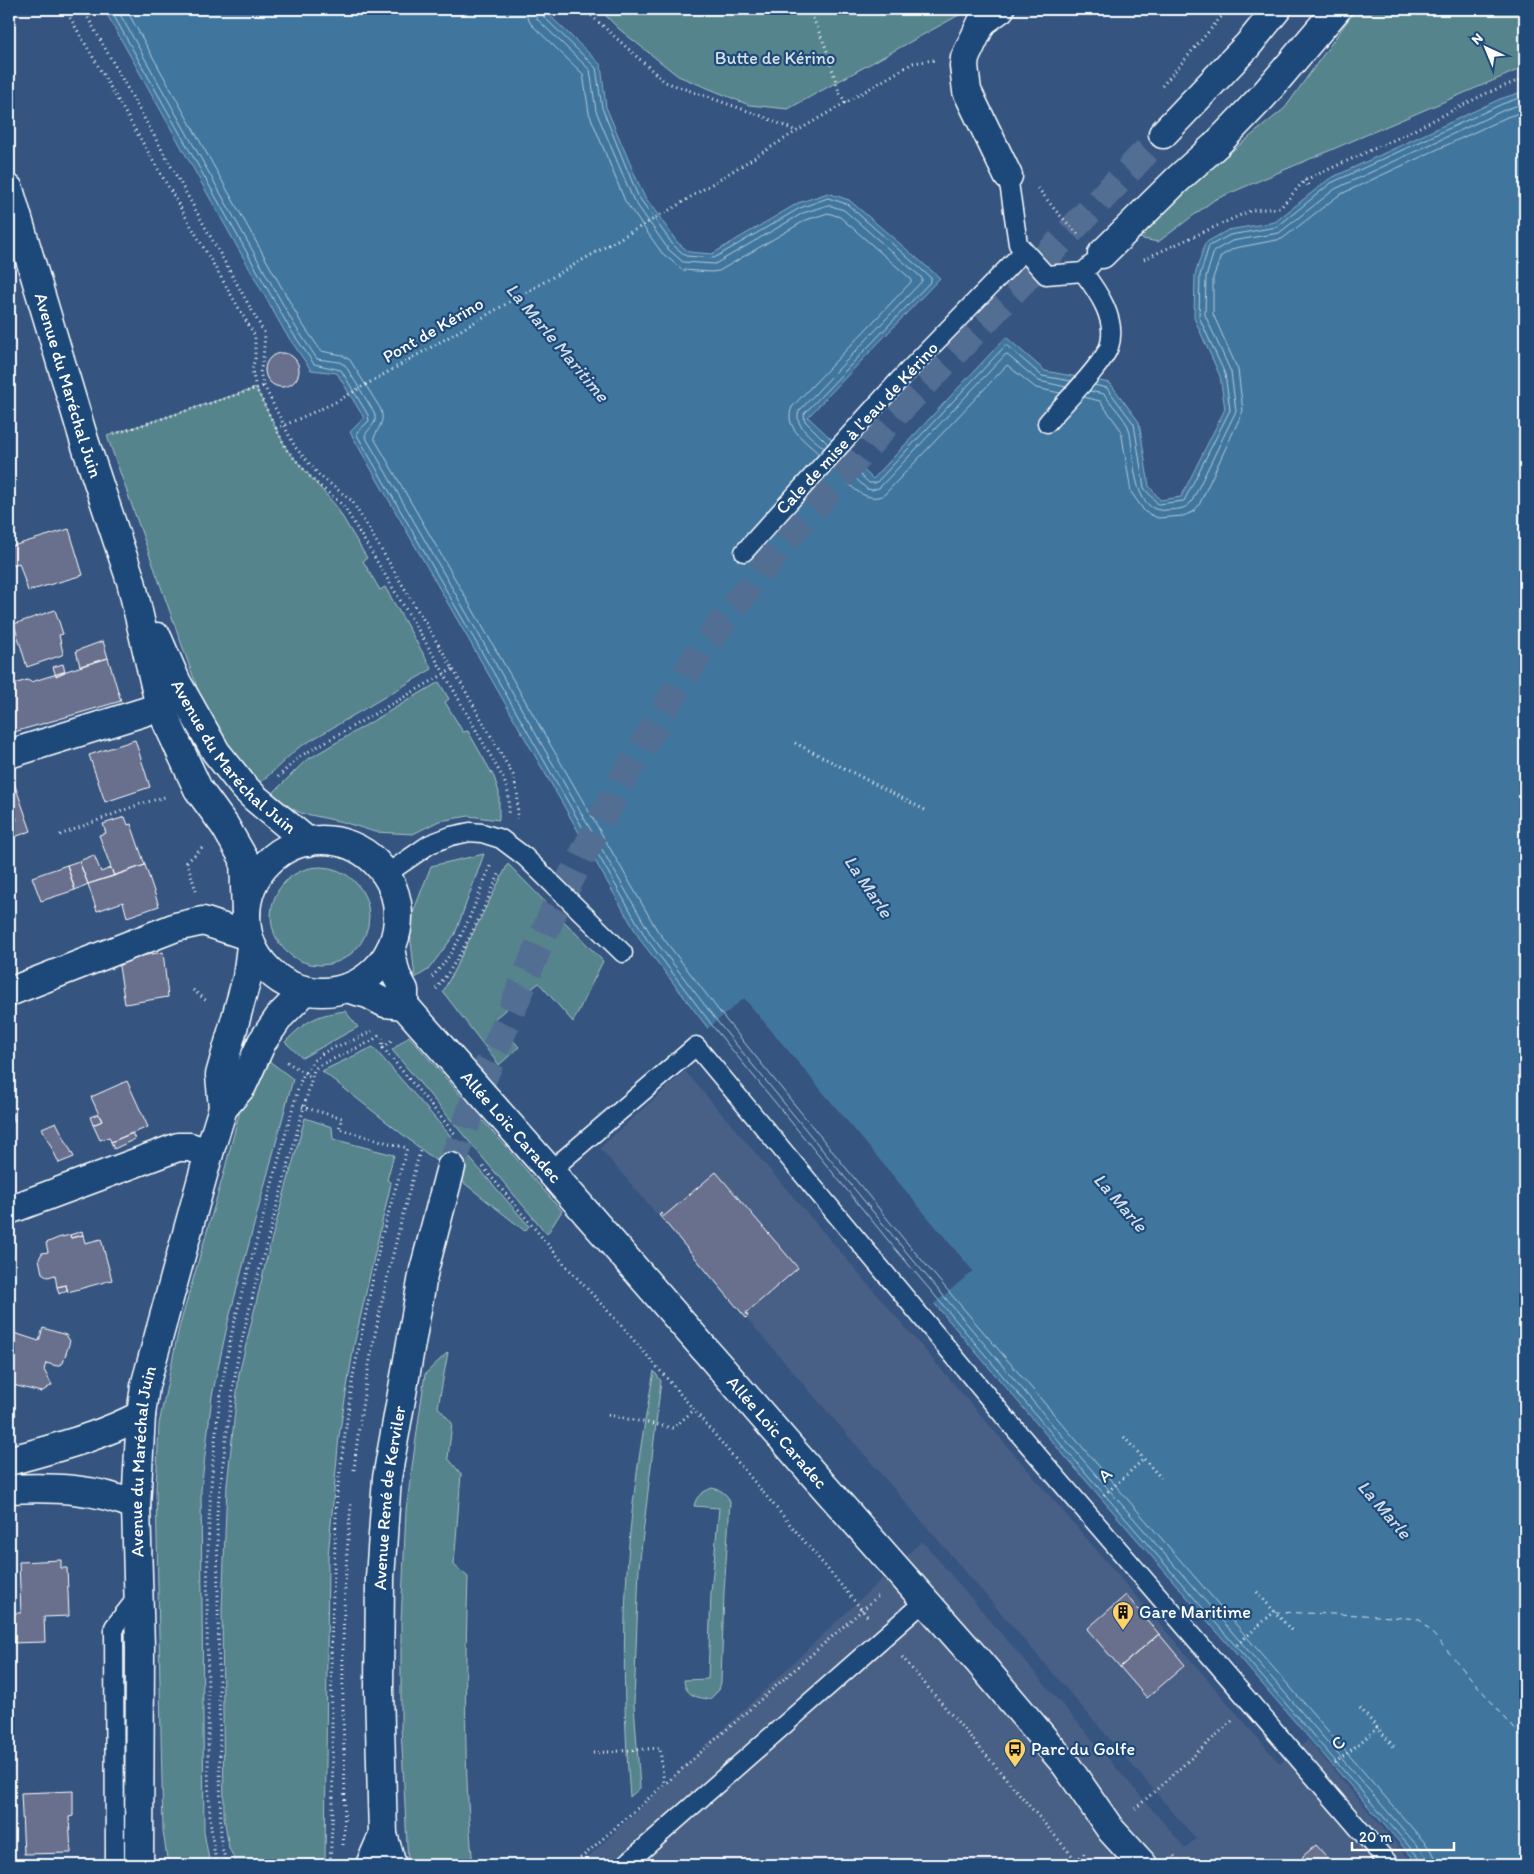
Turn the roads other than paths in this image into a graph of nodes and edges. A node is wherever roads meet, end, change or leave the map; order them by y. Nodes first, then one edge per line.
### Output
1 (1000, 9) edge
2 (1278, 9) edge
3 (1337, 9) edge
4 (1163, 134) tunnel mouth
5 (1008, 176) joint
6 (9, 189) edge
7 (1023, 252) junction
8 (1093, 263) junction
9 (1047, 422) dead end
10 (744, 552) dead end
11 (131, 581) junction
12 (160, 707) junction
13 (9, 754) edge
14 (308, 842) junction
15 (385, 875) junction
16 (248, 932) junction
17 (390, 950) junction
18 (623, 953) dead end
19 (346, 988) junction
20 (305, 991) junction
21 (9, 992) edge
22 (404, 1005) junction
23 (224, 1108) junction
24 (209, 1153) junction
25 (451, 1167) tunnel mouth
26 (550, 1171) junction
27 (9, 1210) edge
28 (142, 1414) junction
29 (9, 1460) edge
30 (9, 1488) edge
31 (136, 1506) junction
32 (139, 1594) junction
33 (926, 1600) junction
34 (140, 1826) junction
35 (383, 1835) junction
36 (115, 1865) edge
37 (139, 1865) edge
38 (148, 1865) edge
39 (370, 1865) edge
40 (392, 1865) edge
41 (624, 1865) edge
42 (1143, 1865) edge
43 (1390, 1865) edge

1 - 5 main road
2 - 4 main road
3 - 8 main road
5 - 7 lane
6 - 11 main road, Avenue du Maréchal Juin
7 - 8 lane
7 - 10 lane, Cale de mise à l’eau de Kérino
8 - 9 lane
11 - 12 main road, Avenue du Maréchal Juin
11 - 14 main road, Avenue du Maréchal Juin
12 - 13 main road
12 - 16 main road, Avenue du Maréchal Juin
14 - 15 main road
14 - 16 main road
15 - 17 main road
15 - 18 lane
16 - 20 main road
16 - 21 main road
16 - 23 main road, Avenue du Maréchal Juin
17 - 19 main road
17 - 22 main road
19 - 20 main road
19 - 22 main road
20 - 23 main road, Avenue du Maréchal Juin
22 - 26 main road, Allée Loïc Caradec
23 - 24 main road, Avenue du Maréchal Juin
24 - 27 main road
24 - 28 main road, Avenue du Maréchal Juin
25 - 35 main road, Avenue René de Kerviler
26 - 33 main road, Allée Loïc Caradec
26 - 43 lane
28 - 29 main road
28 - 31 main road, Avenue du Maréchal Juin
30 - 31 main road
31 - 32 main road, Avenue du Maréchal Juin
32 - 34 main road, Avenue du Maréchal Juin
32 - 36 lane
33 - 41 lane
33 - 42 main road, Allée Loïc Caradec
34 - 37 main road, Avenue du Maréchal Juin
34 - 38 main road, Avenue du Maréchal Juin
35 - 39 main road, Avenue René de Kerviler
35 - 40 main road, Avenue René de Kerviler

